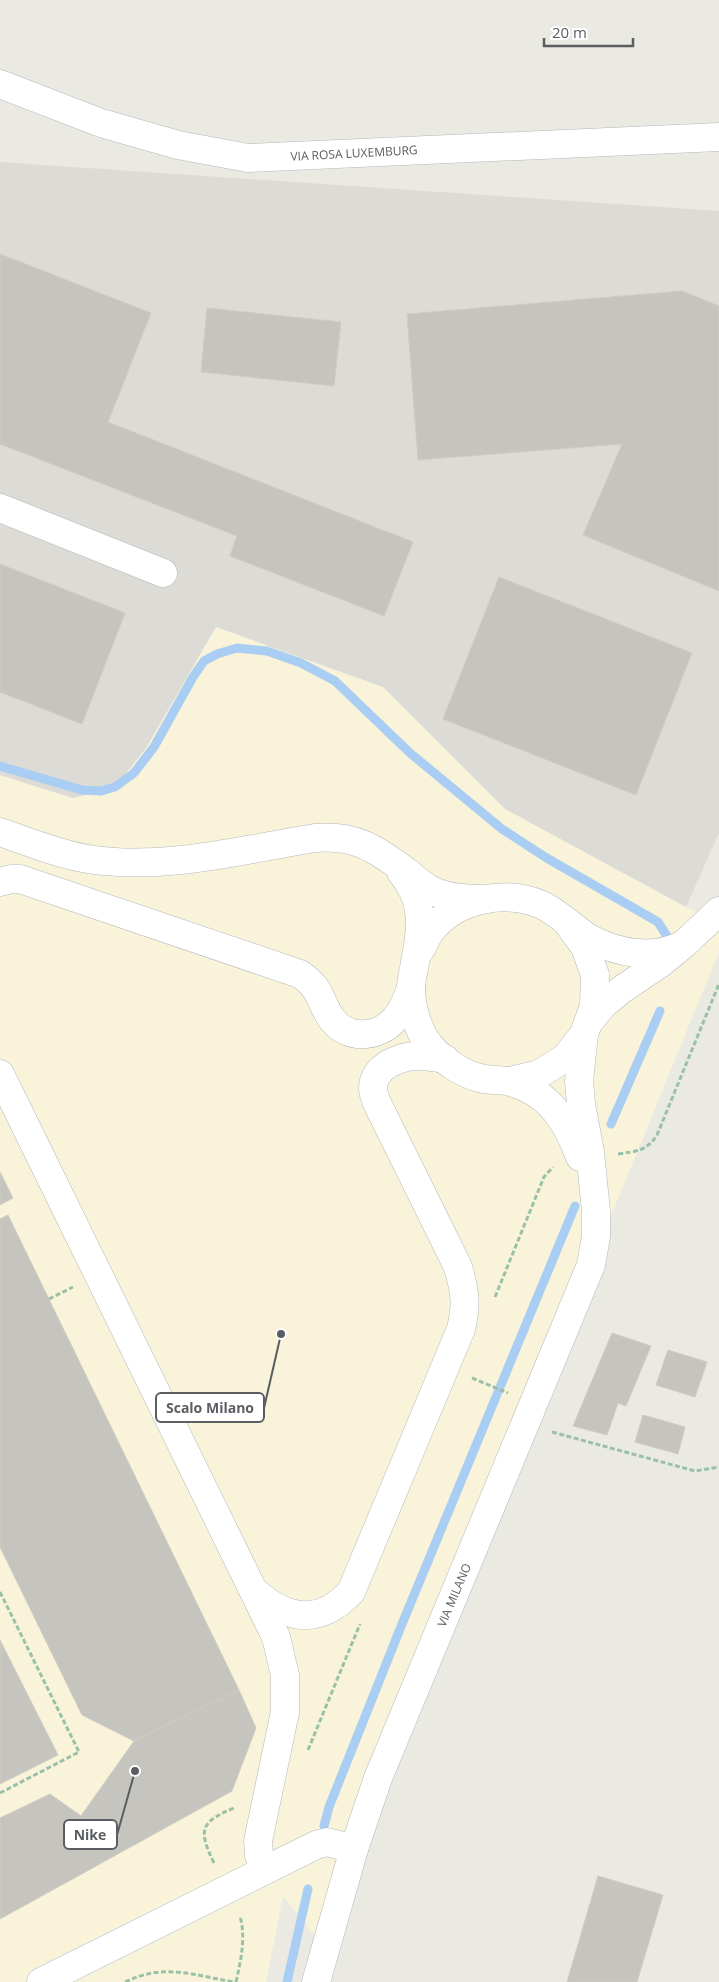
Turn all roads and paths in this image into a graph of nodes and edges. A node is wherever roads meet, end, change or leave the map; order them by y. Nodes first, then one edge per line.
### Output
1 (0, 84) edge
2 (719, 136) edge
3 (0, 508) edge
4 (163, 573) dead end
5 (0, 832) edge
6 (393, 862) junction
7 (0, 882) edge
8 (482, 900) junction
9 (719, 911) edge
10 (567, 922) junction
11 (684, 944) junction
12 (416, 958) junction
13 (411, 988) junction
14 (586, 1028) junction
15 (445, 1059) junction
16 (0, 1074) edge
17 (510, 1082) junction
18 (596, 1211) junction
19 (474, 1379) dead end
20 (517, 1396) dead end
21 (525, 1425) junction
22 (719, 1467) edge
23 (254, 1591) junction
24 (0, 1592) edge
25 (0, 1793) edge
26 (354, 1849) junction
27 (265, 1870) junction
28 (41, 1982) edge
29 (125, 1982) edge
30 (234, 1982) edge
31 (316, 1982) edge

1 - 2 street, VIA ROSA LUXEMBURG
3 - 4 street
5 - 6 street
6 - 8 street
6 - 12 street
7 - 13 street
8 - 10 street
8 - 12 street
9 - 11 street
10 - 11 street
10 - 14 street
11 - 14 street
12 - 13 street
13 - 15 street
14 - 17 street
14 - 18 street
15 - 17 street
15 - 23 street
16 - 23 street
17 - 18 street
18 - 21 street, VIA MILANO
19 - 20 path
21 - 22 path
21 - 26 street, VIA MILANO
23 - 27 street
24 - 25 path
26 - 27 street
26 - 31 street, VIA MILANO
27 - 28 street
29 - 30 path

